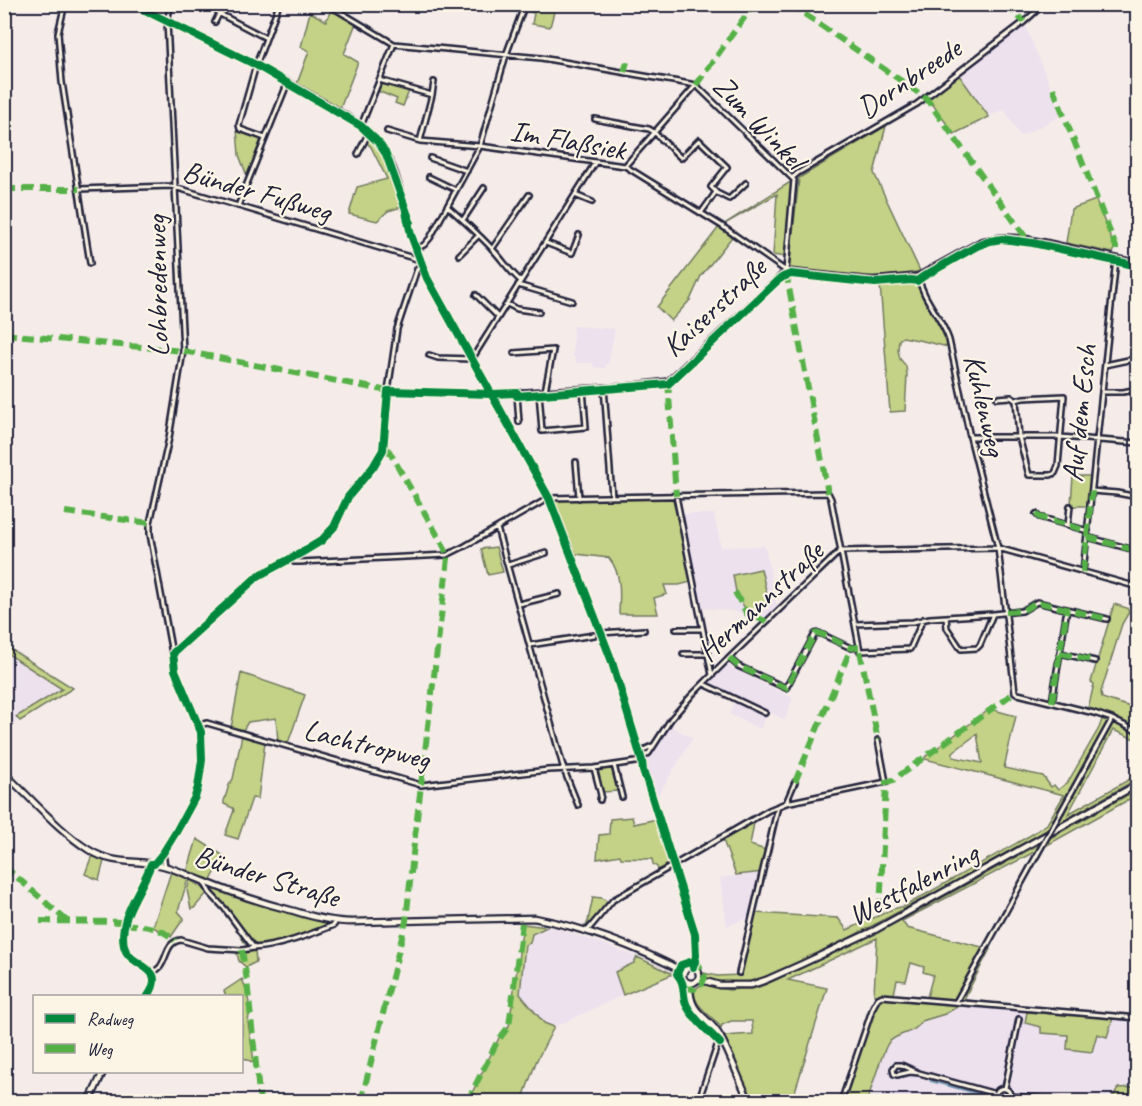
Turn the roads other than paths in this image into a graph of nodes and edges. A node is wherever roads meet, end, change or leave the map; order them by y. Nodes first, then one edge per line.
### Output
1 (65, 4) edge
2 (132, 4) edge
3 (171, 4) edge
4 (225, 4) edge
5 (279, 4) edge
6 (327, 4) edge
7 (525, 4) edge
8 (1044, 4) edge
9 (220, 14) junction
10 (167, 21) junction
11 (215, 22) dead end
12 (266, 38) junction
13 (394, 45) junction
14 (506, 55) junction
15 (256, 65) junction
16 (380, 80) junction
17 (288, 82) junction
18 (434, 82) dead end
19 (696, 85) junction
20 (432, 95) junction
21 (595, 119) dead end
22 (361, 126) junction
23 (387, 131) dead end
24 (369, 132) junction
25 (654, 132) junction
26 (265, 138) junction
27 (420, 141) junction
28 (480, 146) junction
29 (358, 154) dead end
30 (430, 158) dead end
31 (595, 163) junction
32 (625, 166) junction
33 (467, 171) junction
34 (429, 177) dead end
35 (792, 177) junction
36 (746, 183) dead end
37 (175, 188) junction
38 (484, 188) dead end
39 (79, 189) junction
40 (456, 190) junction
41 (716, 192) junction
42 (529, 195) dead end
43 (576, 195) junction
44 (592, 202) dead end
45 (238, 206) junction
46 (447, 206) junction
47 (701, 213) junction
48 (463, 220) junction
49 (579, 235) dead end
50 (478, 236) junction
51 (546, 243) junction
52 (416, 248) junction
53 (492, 249) junction
54 (459, 255) dead end
55 (1116, 258) junction
56 (421, 262) junction
57 (90, 263) dead end
58 (1137, 263) edge
59 (786, 271) junction
60 (918, 276) junction
61 (520, 283) junction
62 (476, 295) dead end
63 (572, 301) dead end
64 (506, 304) junction
65 (539, 312) dead end
66 (498, 317) junction
67 (514, 354) dead end
68 (429, 355) dead end
69 (1137, 358) edge
70 (472, 359) junction
71 (1105, 365) junction
72 (604, 387) junction
73 (583, 389) junction
74 (1137, 389) edge
75 (388, 391) junction
76 (539, 392) junction
77 (545, 392) junction
78 (1102, 392) junction
79 (517, 393) junction
80 (492, 394) junction
81 (997, 398) dead end
82 (1016, 400) junction
83 (519, 422) dead end
84 (970, 437) junction
85 (1019, 437) junction
86 (1060, 437) junction
87 (1097, 441) junction
88 (1137, 443) edge
89 (576, 462) dead end
90 (1092, 491) junction
91 (676, 496) junction
92 (612, 497) junction
93 (1137, 497) edge
94 (549, 498) junction
95 (579, 498) junction
96 (1070, 506) dead end
97 (1036, 514) dead end
98 (1068, 525) junction
99 (497, 528) junction
100 (1088, 531) junction
101 (1087, 537) junction
102 (998, 548) junction
103 (840, 551) junction
104 (1137, 551) edge
105 (546, 553) dead end
106 (291, 559) junction
107 (508, 565) junction
108 (1083, 572) junction
109 (1137, 587) edge
110 (559, 594) dead end
111 (519, 604) junction
112 (1067, 609) junction
113 (1006, 612) junction
114 (993, 614) junction
115 (946, 617) junction
116 (923, 619) junction
117 (1107, 619) dead end
118 (855, 624) junction
119 (676, 628) dead end
120 (702, 629) junction
121 (644, 630) dead end
122 (601, 633) junction
123 (594, 635) dead end
124 (530, 645) junction
125 (860, 649) junction
126 (1060, 653) junction
127 (173, 654) junction
128 (683, 654) dead end
129 (708, 654) junction
130 (729, 658) junction
131 (1095, 661) dead end
132 (712, 675) junction
133 (703, 684) junction
134 (1052, 702) junction
135 (765, 713) dead end
136 (1112, 719) junction
137 (199, 725) junction
138 (1137, 732) edge
139 (878, 740) dead end
140 (654, 746) junction
141 (639, 752) junction
142 (641, 760) junction
143 (614, 765) junction
144 (594, 768) junction
145 (564, 770) junction
146 (4, 773) edge
147 (795, 782) dead end
148 (1137, 784) edge
149 (622, 797) dead end
150 (600, 800) dead end
151 (786, 803) junction
152 (578, 806) dead end
153 (778, 806) junction
154 (163, 853) junction
155 (152, 864) junction
156 (165, 866) junction
157 (673, 866) junction
158 (204, 882) junction
159 (336, 921) junction
160 (587, 932) junction
161 (254, 948) junction
162 (693, 967) junction
163 (684, 972) junction
164 (739, 973) dead end
165 (153, 974) junction
166 (698, 979) junction
167 (690, 984) junction
168 (149, 995) edge
169 (956, 1002) junction
170 (1137, 1017) edge
171 (1019, 1019) dead end
172 (723, 1041) junction
173 (102, 1073) edge
174 (919, 1073) junction
175 (1005, 1088) junction
176 (996, 1094) junction
177 (1011, 1096) junction
178 (89, 1101) edge
179 (698, 1101) edge
180 (750, 1101) edge
181 (841, 1101) edge
182 (998, 1101) edge
183 (1008, 1101) edge
184 (1071, 1101) edge

1 - 39 street
2 - 10 street
3 - 10 street, Lohbredenweg
4 - 9 street
5 - 12 street
6 - 13 street
7 - 14 street
8 - 35 street, Dornbreede
9 - 11 street
9 - 12 street
10 - 15 street
10 - 37 street, Lohbredenweg
12 - 15 street
13 - 14 street, Zum Winkel
13 - 16 street
14 - 19 street, Zum Winkel
14 - 28 street
15 - 17 street
15 - 26 street
16 - 20 street
16 - 22 street
17 - 22 street
17 - 26 street
18 - 20 street
19 - 25 street
19 - 35 street, Zum Winkel
20 - 27 street
21 - 25 street
22 - 24 street
23 - 27 street, Im Flaßsiek
24 - 29 street
24 - 52 street
25 - 32 street
25 - 41 street
26 - 45 street
27 - 28 street, Im Flaßsiek
28 - 31 street, Im Flaßsiek
28 - 33 street
30 - 33 street
31 - 32 street, Im Flaßsiek
31 - 43 street
32 - 47 street, Im Flaßsiek
33 - 40 street
34 - 40 street
35 - 59 street, Zum Winkel
36 - 41 street
37 - 39 street, Bünder Fußweg
37 - 45 street, Bünder Fußweg
37 - 127 street, Lohbredenweg
38 - 48 street
39 - 57 street
40 - 46 street
41 - 47 street
42 - 53 street
43 - 44 street
43 - 51 street
45 - 56 street, Bünder Fußweg
46 - 48 street
46 - 52 street
47 - 59 street, Im Flaßsiek
48 - 50 street
49 - 51 street
50 - 53 street
50 - 54 street
51 - 61 street
52 - 56 street
53 - 61 street
55 - 58 street, Kaiserstraße
55 - 60 street, Kaiserstraße
55 - 71 street, Auf dem Esch
56 - 70 street
56 - 75 street
59 - 60 street, Kaiserstraße
59 - 72 street, Kaiserstraße
60 - 84 street, Kuhlenweg
61 - 63 street
61 - 64 street
62 - 66 street
64 - 65 street
64 - 66 street
66 - 70 street
67 - 77 street
68 - 70 street
69 - 71 street
70 - 80 street
71 - 78 street, Auf dem Esch
72 - 73 street, Kaiserstraße
72 - 92 street
73 - 76 street
73 - 77 street, Kaiserstraße
74 - 78 street
75 - 80 street, Kaiserstraße
75 - 106 street
76 - 77 street, Kaiserstraße
76 - 79 street, Kaiserstraße
78 - 87 street, Auf dem Esch
79 - 80 street, Kaiserstraße
79 - 83 street
80 - 94 street
81 - 82 street
82 - 85 street
82 - 86 street
84 - 85 street
84 - 102 street, Kuhlenweg
85 - 86 street
85 - 86 street
86 - 87 street
87 - 88 street
87 - 90 street, Auf dem Esch
89 - 95 street
90 - 93 street
90 - 100 street, Auf dem Esch
91 - 92 street
91 - 103 street
91 - 120 street
92 - 95 street
94 - 95 street
94 - 99 street
94 - 122 street
96 - 98 street
97 - 98 street
98 - 100 street
99 - 106 street
99 - 107 street
100 - 101 street, Auf dem Esch
101 - 104 street
101 - 108 street, Auf dem Esch
102 - 103 street, Hermannstraße
102 - 108 street, Hermannstraße
102 - 113 street, Kuhlenweg
103 - 118 street
103 - 130 street, Hermannstraße
105 - 107 street
106 - 127 street
107 - 111 street
108 - 109 street, Hermannstraße
110 - 111 street
111 - 124 street
112 - 113 street
112 - 117 street
112 - 126 street
113 - 114 street
113 - 134 street, Kuhlenweg
114 - 115 street
114 - 115 street
115 - 116 street
116 - 118 street
116 - 125 street
118 - 125 street
119 - 120 street
120 - 129 street
121 - 122 street
122 - 141 street
123 - 124 street
124 - 145 street
125 - 130 street
126 - 131 street
126 - 134 street
127 - 137 street, Lohbredenweg
128 - 129 street
129 - 132 street
130 - 132 street, Hermannstraße
132 - 133 street, Hermannstraße
133 - 135 street
133 - 140 street, Hermannstraße
134 - 136 street
136 - 138 street
136 - 169 street, bridge
137 - 145 street, Lachtropweg
137 - 154 street, Lohbredenweg
139 - 151 street
140 - 141 street
140 - 142 street, Hermannstraße
141 - 142 street
142 - 143 street, Lachtropweg
142 - 157 street
143 - 144 street, Lachtropweg
143 - 149 street
144 - 145 street, Lachtropweg
144 - 150 street
145 - 152 street
146 - 155 street, Bünder Straße
147 - 151 street
148 - 166 street, Westfalenring
151 - 153 street
153 - 157 street
153 - 164 street
154 - 155 street, Lohbredenweg
154 - 156 street
155 - 156 street, Bünder Straße
155 - 165 street
156 - 158 street, Bünder Straße
157 - 160 street
157 - 162 street
158 - 159 street, Bünder Straße
158 - 161 street
159 - 160 street, Bünder Straße
159 - 161 street
160 - 163 street, Bünder Straße
161 - 165 street
162 - 163 street
162 - 166 street
163 - 167 street
165 - 168 street
166 - 167 street
167 - 172 street
169 - 170 street
169 - 181 street
171 - 175 street
172 - 179 street
172 - 180 street
173 - 178 street
174 - 174 street
174 - 176 street
175 - 176 street
175 - 177 street
176 - 182 street
177 - 183 street
177 - 184 street

